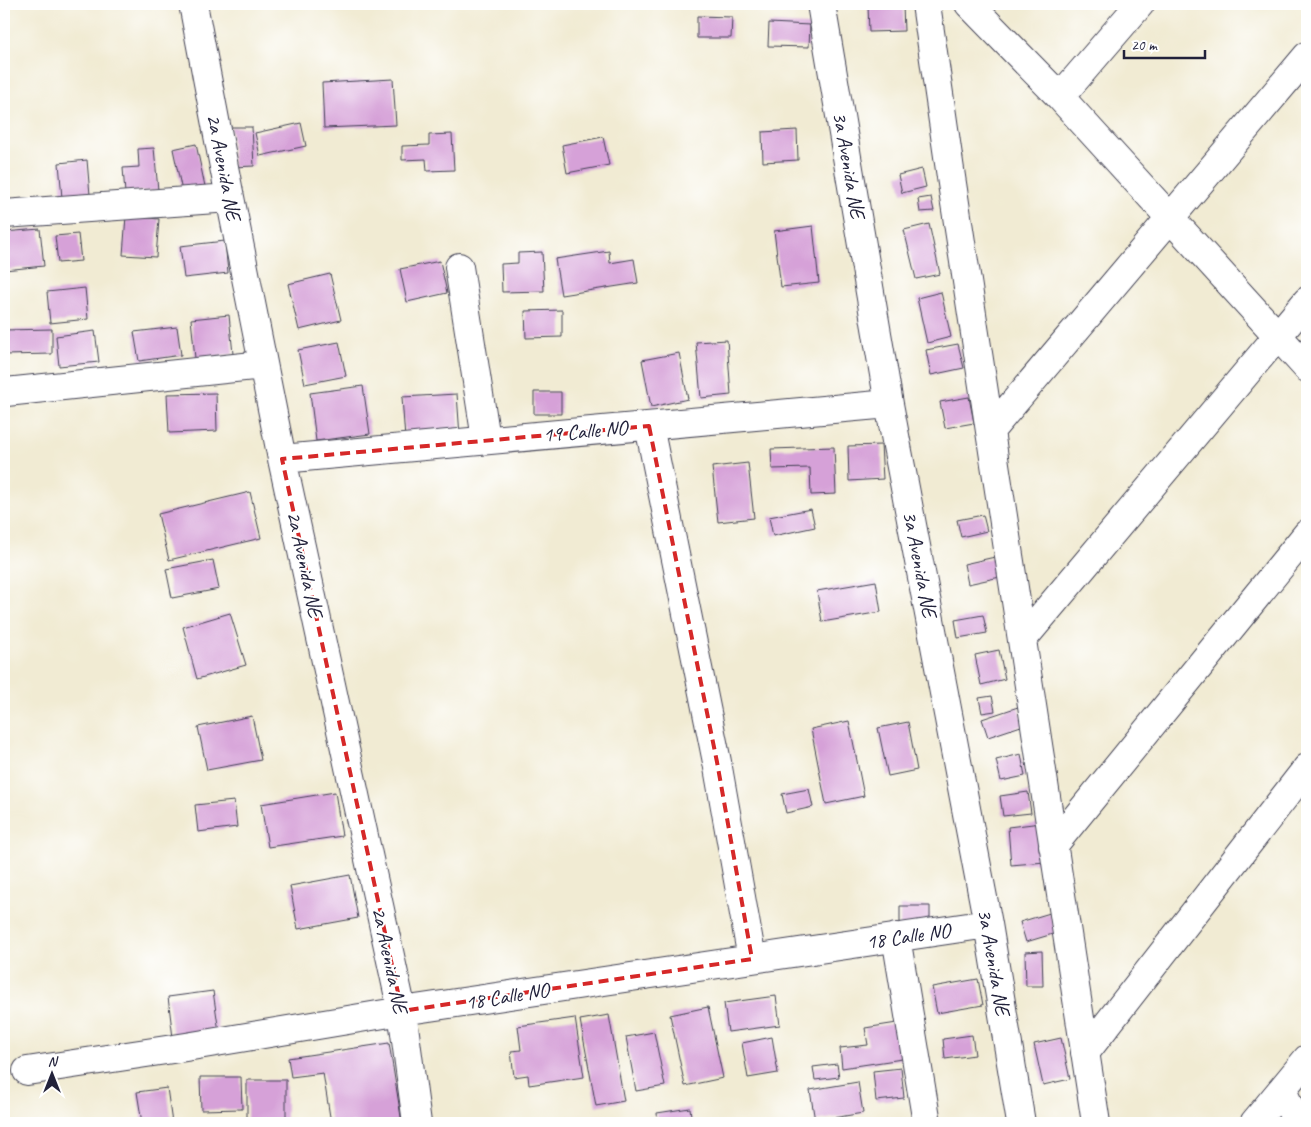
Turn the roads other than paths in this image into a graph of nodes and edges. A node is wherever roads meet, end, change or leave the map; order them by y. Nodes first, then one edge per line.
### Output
1 (194, 4) edge
2 (821, 4) edge
3 (969, 4) edge
4 (1140, 4) edge
5 (935, 5) edge
6 (1307, 56) edge
7 (1060, 97) junction
8 (230, 198) junction
9 (4, 214) edge
10 (1171, 218) junction
11 (459, 267) dead end
12 (1307, 301) edge
13 (1278, 336) junction
14 (263, 365) junction
15 (1307, 368) edge
16 (6, 392) dead end
17 (889, 404) junction
18 (649, 426) junction
19 (990, 431) junction
20 (486, 440) junction
21 (282, 459) junction
22 (1307, 534) edge
23 (1022, 640) junction
24 (1307, 768) edge
25 (1053, 846) junction
26 (988, 924) junction
27 (896, 937) junction
28 (752, 959) junction
29 (402, 1011) junction
30 (1085, 1053) junction
31 (1307, 1059) edge
32 (27, 1071) dead end
33 (1282, 1090) junction
34 (417, 1123) edge
35 (927, 1123) edge
36 (1020, 1123) edge
37 (1096, 1123) edge
38 (1254, 1123) edge
39 (1297, 1123) edge

1 - 8 street, 2a Avenida NE
2 - 17 street, 3a Avenida NE
3 - 7 street
4 - 7 street
5 - 19 street
6 - 10 street
7 - 10 street
8 - 9 street
8 - 14 street, 2a Avenida NE
10 - 13 street
10 - 19 street
11 - 20 street
12 - 13 street
13 - 15 street
13 - 23 street
14 - 16 street
14 - 21 street, 2a Avenida NE
17 - 18 street, 19 Calle NO
17 - 26 street, 3a Avenida NE
18 - 20 street, 19 Calle NO
18 - 28 street
19 - 23 street
20 - 21 street, 19 Calle NO
21 - 29 street, 2a Avenida NE
22 - 25 street
23 - 25 street
24 - 30 street
25 - 30 street
26 - 27 street, 18 Calle NO
26 - 36 street, 3a Avenida NE
27 - 28 street, 18 Calle NO
27 - 35 street
28 - 29 street, 18 Calle NO
29 - 32 street, 18 Calle NO
29 - 34 street, 2a Avenida NE
30 - 37 street
31 - 33 street
33 - 38 street
33 - 39 street

